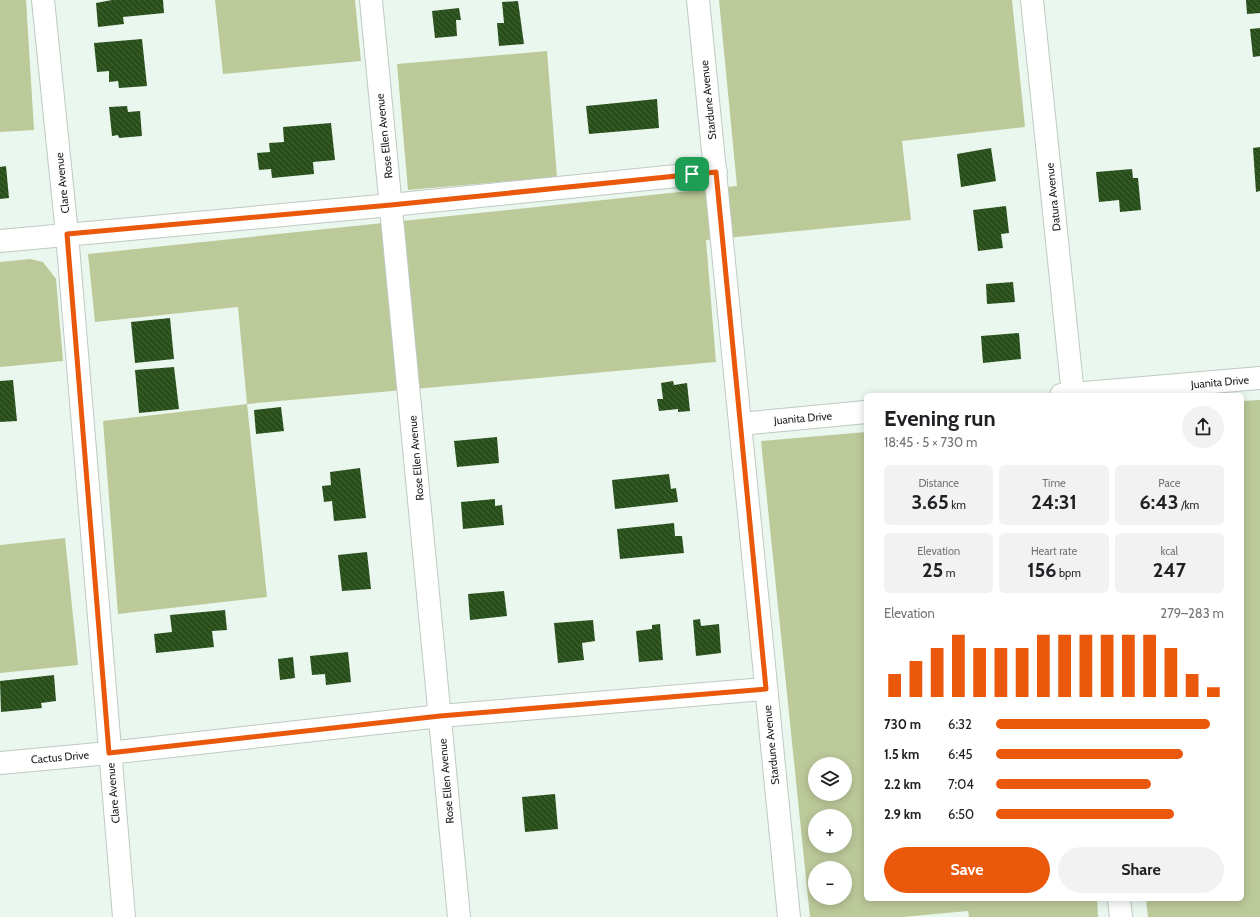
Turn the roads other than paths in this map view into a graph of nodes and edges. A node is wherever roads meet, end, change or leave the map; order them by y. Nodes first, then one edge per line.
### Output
1 (43, 0) edge
2 (371, 0) edge
3 (698, 0) edge
4 (1032, 0) edge
5 (716, 172) junction
6 (391, 205) junction
7 (67, 234) junction
8 (0, 240) edge
9 (1260, 378) edge
10 (1069, 393) edge
11 (1091, 393) edge
12 (864, 412) edge
13 (740, 424) junction
14 (766, 689) junction
15 (440, 716) junction
16 (109, 753) junction
17 (0, 763) edge
18 (1119, 901) edge
19 (124, 917) edge
20 (459, 917) edge
21 (789, 917) edge
22 (1121, 917) edge

1 - 7 street, Clare Avenue
2 - 6 street, Rose Ellen Avenue
3 - 5 street, Stardune Avenue
4 - 10 street, Datura Avenue
5 - 6 street
5 - 13 street, Stardune Avenue
6 - 7 street
6 - 15 street, Rose Ellen Avenue
7 - 8 street
7 - 16 street, Clare Avenue
9 - 11 street, Juanita Drive
12 - 13 street, Juanita Drive
13 - 14 street, Stardune Avenue
14 - 15 street, Cactus Drive
14 - 21 street, Stardune Avenue
15 - 16 street, Cactus Drive
15 - 20 street, Rose Ellen Avenue
16 - 17 street, Cactus Drive
16 - 19 street, Clare Avenue
18 - 22 street

